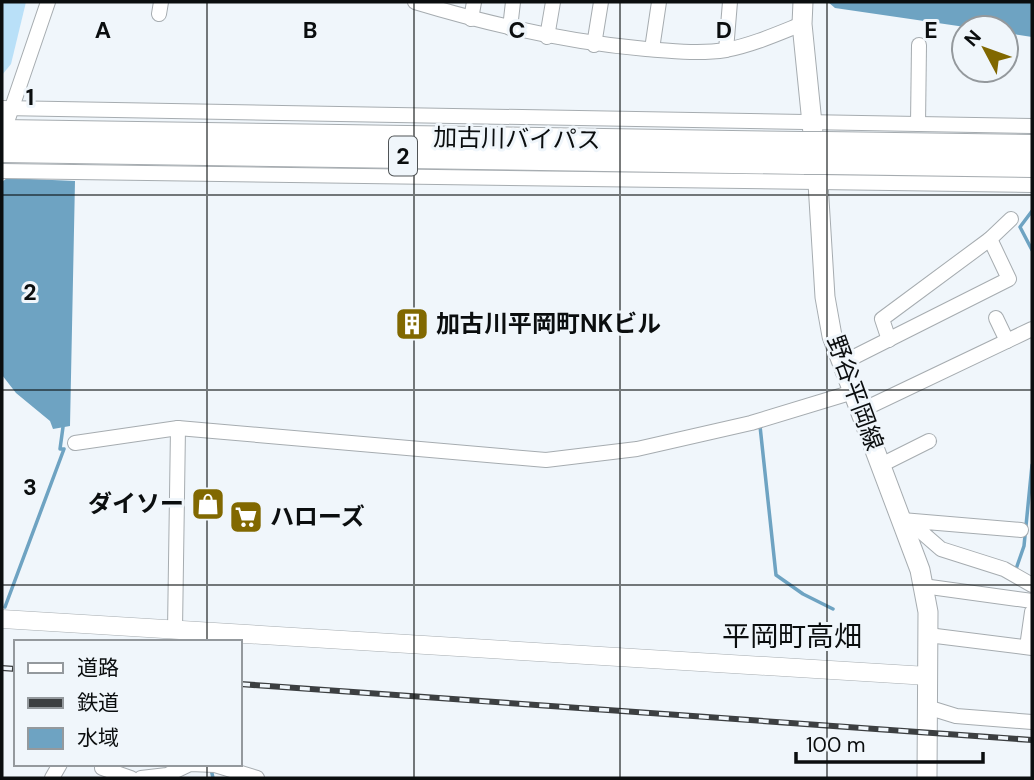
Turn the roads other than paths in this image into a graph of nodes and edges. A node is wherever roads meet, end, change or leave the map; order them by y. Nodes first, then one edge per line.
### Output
1 (48, 2) edge
2 (415, 2) edge
3 (474, 2) edge
4 (513, 2) edge
5 (553, 2) edge
6 (601, 2) edge
7 (659, 2) edge
8 (730, 2) edge
9 (803, 2) edge
10 (431, 4) edge
11 (471, 19) junction
12 (802, 24) junction
13 (510, 27) junction
14 (547, 37) junction
15 (594, 44) junction
16 (919, 45) dead end
17 (652, 49) junction
18 (726, 50) junction
19 (6, 117) edge
20 (918, 124) junction
21 (1032, 126) edge
22 (1032, 148) edge
23 (2, 150) edge
24 (815, 153) junction
25 (1032, 165) edge
26 (2, 171) edge
27 (1032, 185) edge
28 (1012, 219) dead end
29 (990, 239) junction
30 (996, 318) dead end
31 (1032, 329) edge
32 (888, 340) junction
33 (1007, 341) junction
34 (842, 363) junction
35 (853, 392) junction
36 (860, 411) junction
37 (178, 428) junction
38 (929, 441) dead end
39 (75, 443) dead end
40 (881, 465) junction
41 (902, 520) junction
42 (1013, 526) dead end
43 (1032, 585) edge
44 (923, 586) junction
45 (1032, 601) edge
46 (1032, 612) edge
47 (2, 619) edge
48 (175, 630) junction
49 (928, 635) junction
50 (1030, 647) edge
51 (928, 676) junction
52 (927, 707) junction
53 (1032, 722) edge
54 (218, 766) edge
55 (101, 770) edge
56 (180, 770) edge
57 (131, 778) edge
58 (141, 778) edge
59 (257, 778) edge
60 (927, 778) edge

1 - 19 street
2 - 10 street
3 - 11 street
4 - 13 street
5 - 14 street
6 - 15 street
7 - 17 street
8 - 18 street
9 - 12 main road, 野谷平岡線
10 - 11 street
11 - 13 street
12 - 18 street
12 - 24 main road, 野谷平岡線
13 - 14 street
14 - 15 street
15 - 17 street
16 - 20 street
17 - 18 street
19 - 24 highway, 加古川バイパス / 2
20 - 21 street
20 - 24 street
22 - 24 highway, 加古川バイパス / 2
23 - 24 highway, 加古川バイパス / 2
24 - 25 highway, 加古川バイパス / 2
24 - 26 street
24 - 27 street
24 - 34 main road, 野谷平岡線
28 - 29 street
29 - 32 street
29 - 32 street
30 - 33 street
31 - 33 street
32 - 34 street
33 - 36 street
34 - 35 main road, 野谷平岡線
35 - 36 main road, 野谷平岡線
35 - 37 street
36 - 40 main road, 野谷平岡線
37 - 39 street
37 - 48 street
38 - 40 street
40 - 41 main road, 野谷平岡線
41 - 42 street
41 - 43 street
41 - 44 main road, 野谷平岡線
44 - 45 street
44 - 49 main road, 野谷平岡線
46 - 50 street
47 - 48 street
48 - 51 street
49 - 50 street
49 - 51 main road, 野谷平岡線
51 - 52 main road, 野谷平岡線
52 - 53 street
52 - 60 main road, 野谷平岡線
54 - 59 street
55 - 57 street
56 - 58 street

